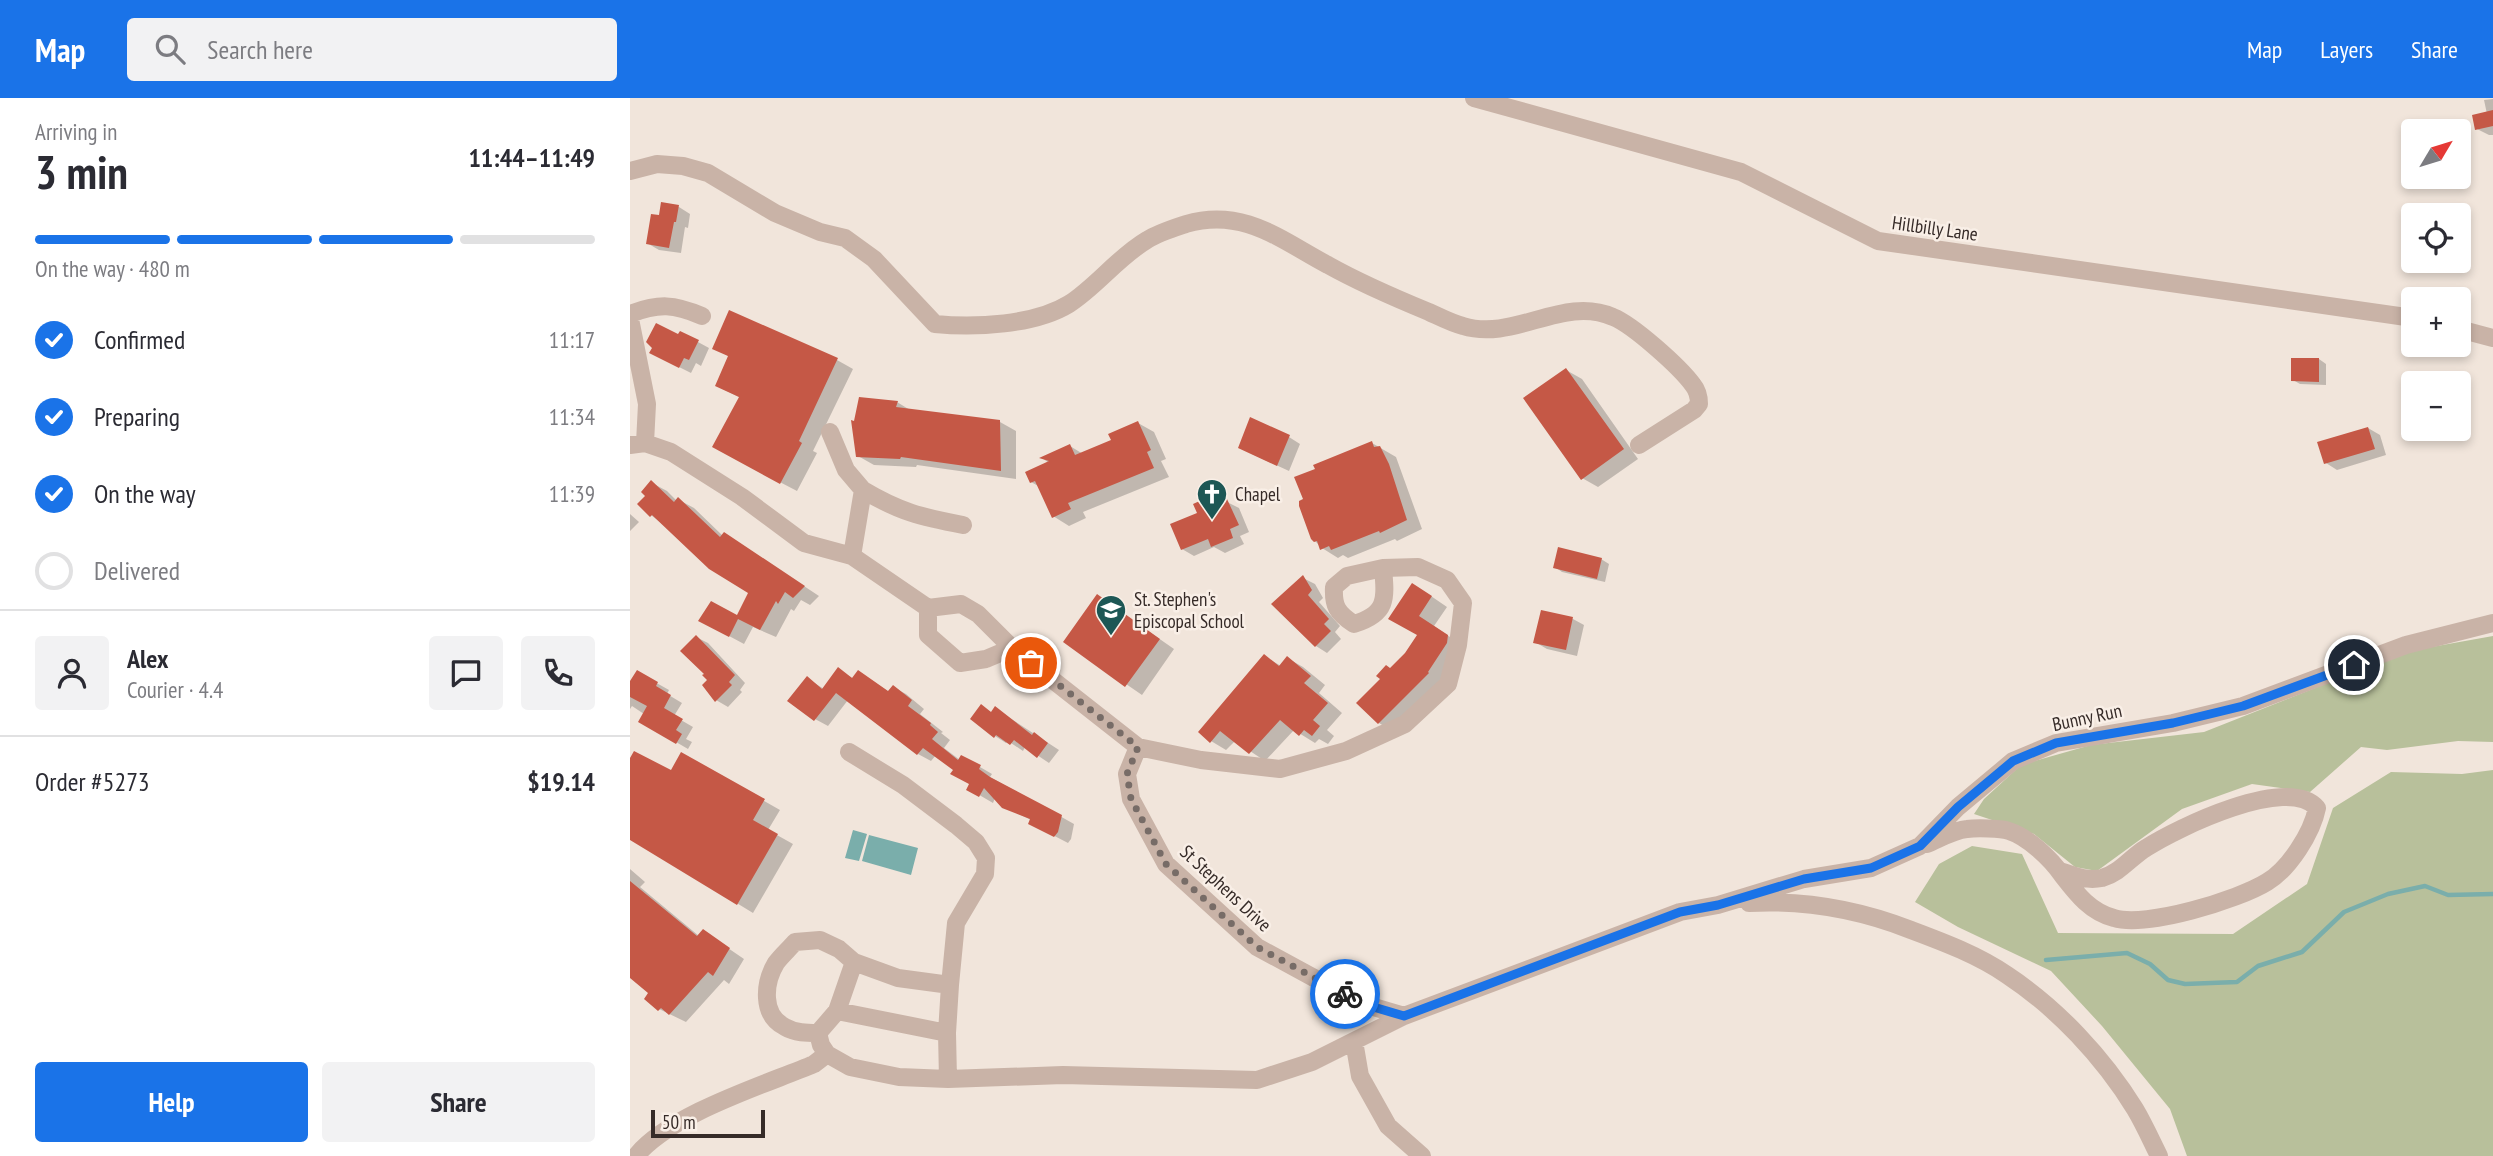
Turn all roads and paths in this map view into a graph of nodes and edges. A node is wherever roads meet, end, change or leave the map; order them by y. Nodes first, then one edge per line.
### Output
1 (1474, 98) edge
2 (630, 171) edge
3 (702, 316) dead end
4 (2401, 316) edge
5 (630, 317) edge
6 (2471, 333) edge
7 (2493, 338) edge
8 (830, 432) dead end
9 (638, 444) edge
10 (1639, 445) dead end
11 (863, 490) junction
12 (963, 526) dead end
13 (852, 555) junction
14 (1383, 568) dead end
15 (928, 608) junction
16 (2493, 623) edge
17 (1012, 648) junction
18 (1138, 747) junction
19 (849, 752) dead end
20 (1920, 846) junction
21 (2060, 871) junction
22 (1718, 905) junction
23 (855, 962) junction
24 (950, 985) junction
25 (837, 1011) junction
26 (1404, 1016) junction
27 (818, 1033) junction
28 (947, 1033) junction
29 (1354, 1041) junction
30 (827, 1054) junction
31 (948, 1079) junction
32 (636, 1156) edge
33 (1422, 1156) edge
34 (2159, 1156) edge

1 - 4 street, Hillbilly Lane
2 - 10 street
3 - 5 street
5 - 9 street
6 - 7 street
8 - 11 street
9 - 13 street
11 - 12 street
11 - 13 street
13 - 15 street
14 - 18 street
15 - 17 street
15 - 17 street
16 - 20 street, Bunny Run
17 - 18 street
18 - 26 street, St Stephens Drive
19 - 24 street
20 - 21 street
20 - 22 street, Bunny Run
21 - 21 street
22 - 26 street
22 - 34 street
23 - 24 street
23 - 25 street
23 - 27 street
24 - 28 street
25 - 27 street
25 - 28 street
26 - 29 street
27 - 30 street
28 - 31 street
29 - 31 street
29 - 33 street
30 - 31 street
30 - 32 street

